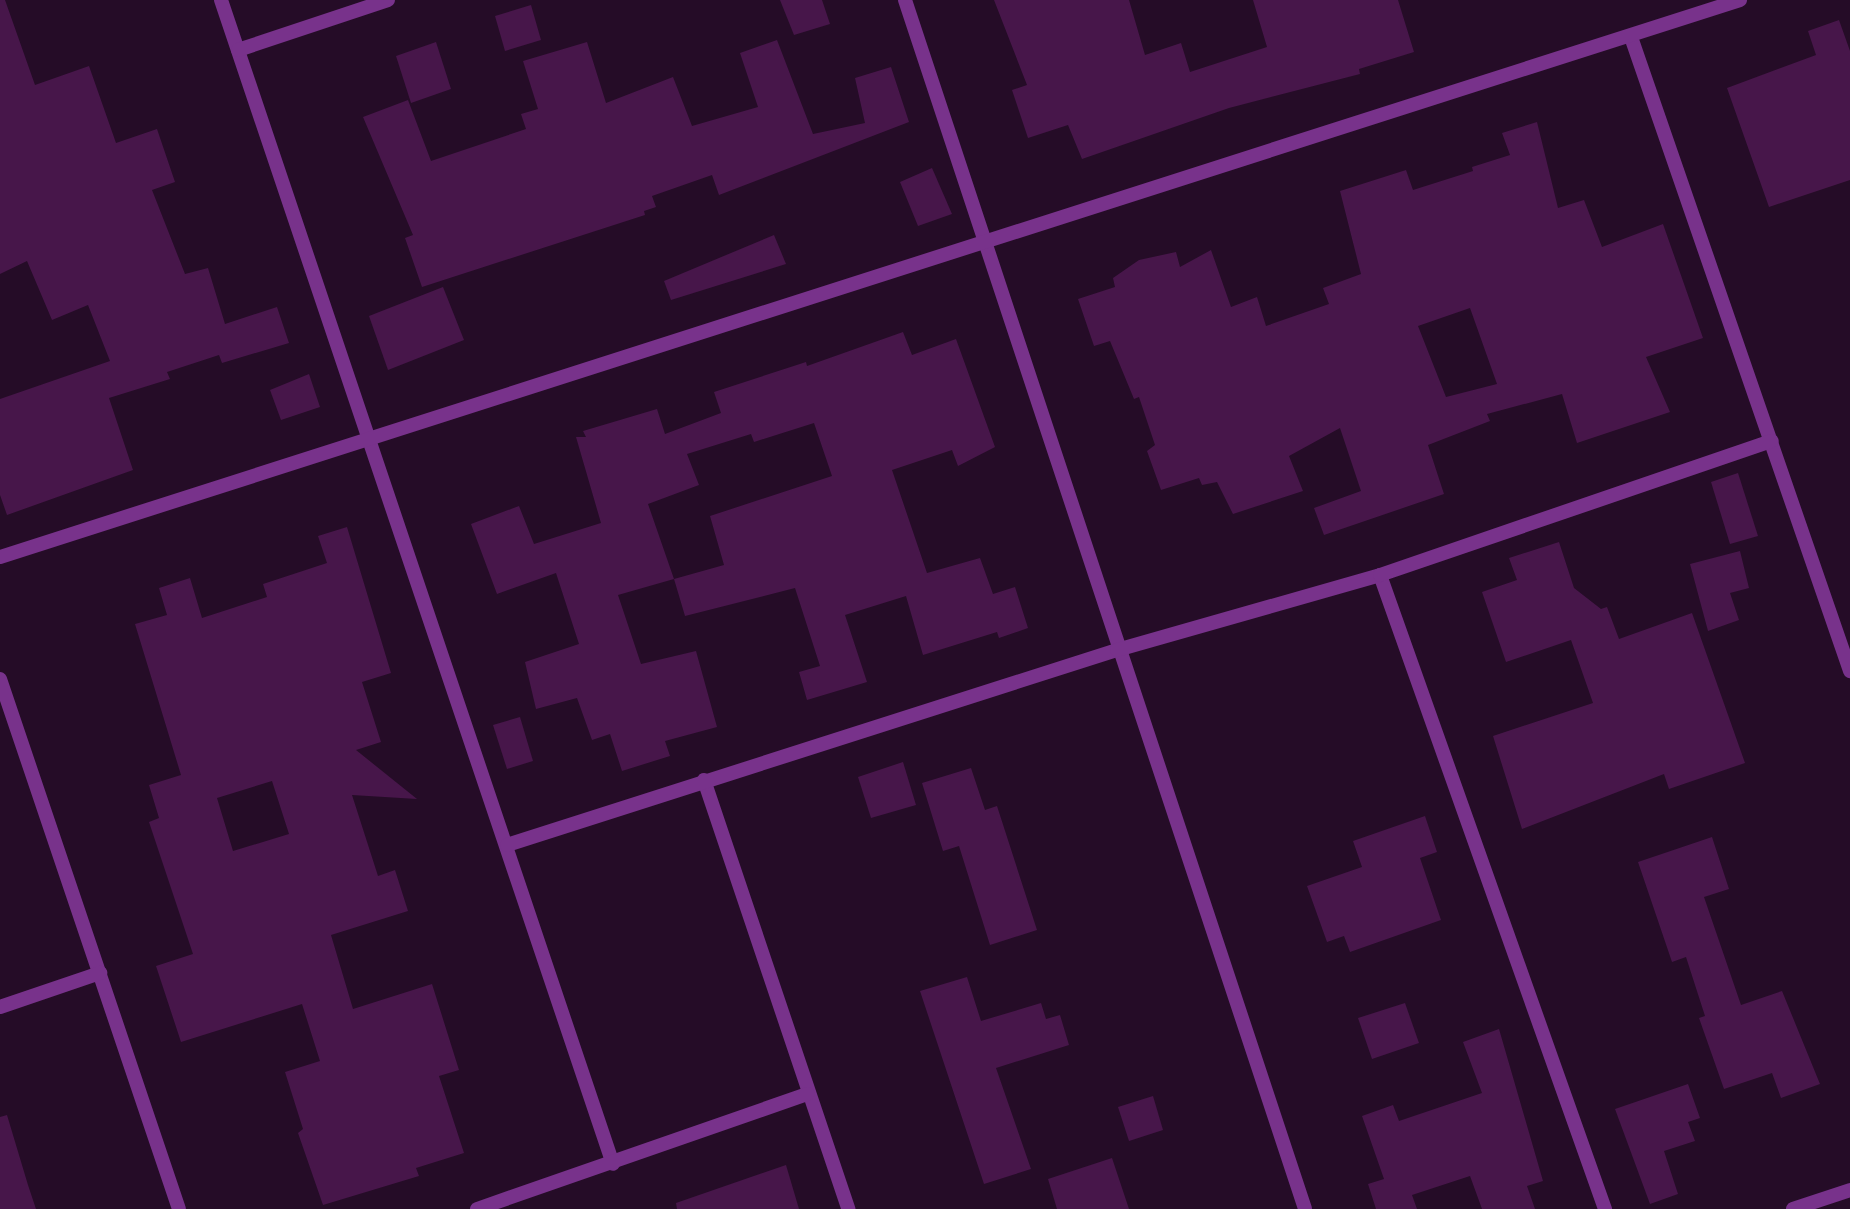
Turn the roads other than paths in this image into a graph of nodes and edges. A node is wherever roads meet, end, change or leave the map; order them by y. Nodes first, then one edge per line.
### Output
1 (220, 0) edge
2 (388, 0) edge
3 (905, 0) edge
4 (1740, 0) edge
5 (1631, 37) junction
6 (238, 50) junction
7 (986, 241) junction
8 (368, 439) junction
9 (1772, 441) junction
10 (0, 556) edge
11 (1380, 575) junction
12 (1117, 650) junction
13 (1850, 671) edge
14 (0, 679) edge
15 (704, 779) junction
16 (507, 845) junction
17 (100, 974) junction
18 (0, 1007) edge
19 (808, 1094) junction
20 (613, 1164) junction
21 (1850, 1190) edge
22 (180, 1209) edge
23 (477, 1209) edge
24 (848, 1209) edge
25 (1305, 1209) edge
26 (1605, 1209) edge
27 (1793, 1209) edge

1 - 6 street
2 - 6 street
3 - 7 street
4 - 5 street
5 - 7 street
5 - 9 street
6 - 8 street
7 - 8 street
7 - 12 street
8 - 10 street
8 - 16 street
9 - 11 street
9 - 13 street
11 - 12 street
11 - 26 street
12 - 15 street
12 - 25 street
14 - 17 street
15 - 16 street
15 - 19 street
16 - 20 street
17 - 18 street
17 - 22 street
19 - 20 street
19 - 24 street
20 - 23 street
21 - 27 street

